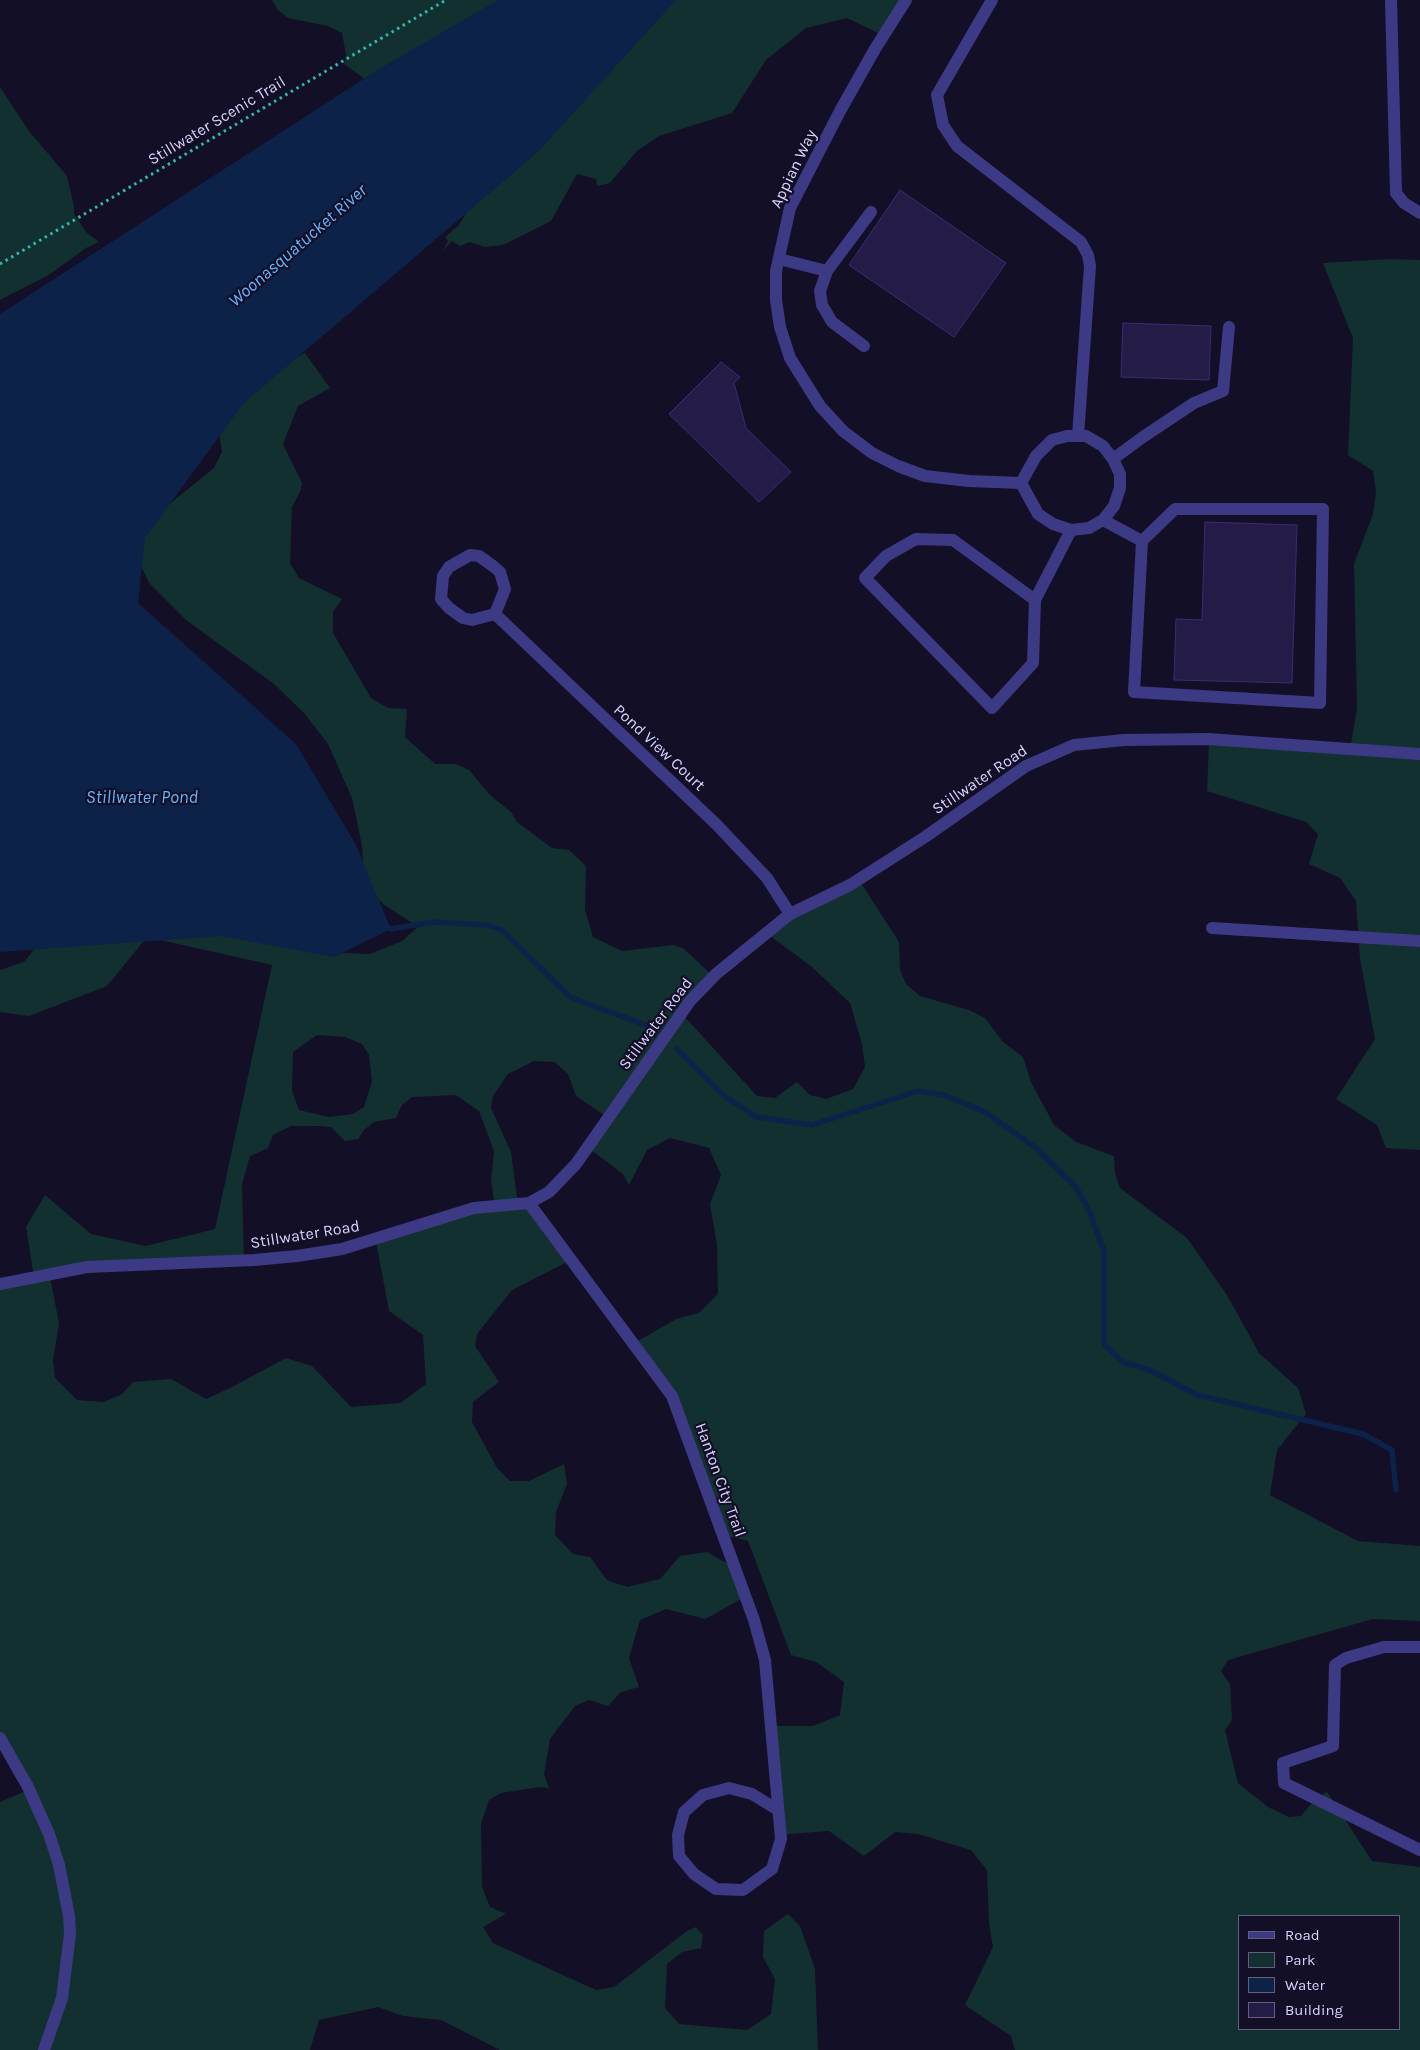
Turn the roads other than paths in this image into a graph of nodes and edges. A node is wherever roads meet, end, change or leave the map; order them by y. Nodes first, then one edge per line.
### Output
1 (906, 0) edge
2 (992, 0) edge
3 (1391, 0) edge
4 (871, 212) dead end
5 (1420, 213) edge
6 (779, 259) junction
7 (827, 271) junction
8 (1229, 327) dead end
9 (864, 346) dead end
10 (1078, 436) junction
11 (1114, 459) junction
12 (1021, 482) junction
13 (1103, 520) junction
14 (1072, 530) junction
15 (1142, 541) junction
16 (1035, 600) junction
17 (495, 614) junction
18 (1420, 754) edge
19 (790, 914) junction
20 (1212, 928) dead end
21 (1420, 941) edge
22 (529, 1203) junction
23 (0, 1284) edge
24 (1420, 1646) edge
25 (0, 1738) edge
26 (778, 1810) junction
27 (1420, 1850) edge
28 (44, 2050) edge

1 - 6 street, Appian Way
2 - 10 street
3 - 5 street
4 - 7 street
6 - 7 street
6 - 12 street, Appian Way
7 - 9 street
8 - 11 street
10 - 11 street
10 - 12 street
11 - 13 street
12 - 14 street
13 - 14 street
13 - 15 street
14 - 16 street
15 - 15 street
16 - 16 street
17 - 17 street
17 - 19 street, Pond View Court
18 - 19 street, Stillwater Road
19 - 22 street, Stillwater Road
20 - 21 street
22 - 23 street, Stillwater Road
22 - 26 street, Hanton City Trail
24 - 27 street
25 - 28 street
26 - 26 street

